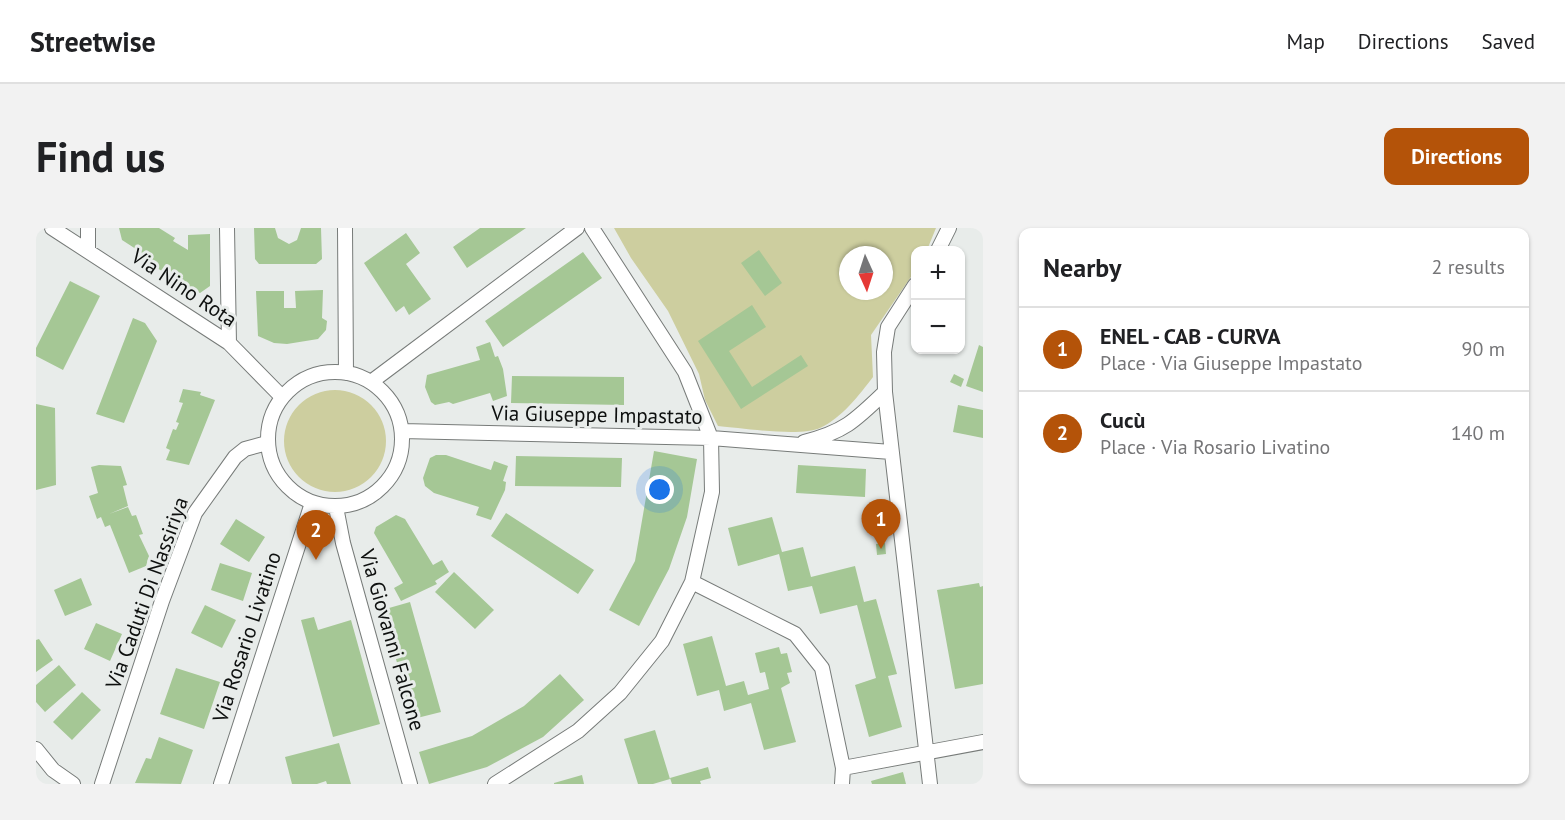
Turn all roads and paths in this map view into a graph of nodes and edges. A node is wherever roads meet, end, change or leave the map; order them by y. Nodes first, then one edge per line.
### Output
1 (52, 228) edge
2 (88, 228) edge
3 (227, 228) edge
4 (345, 228) edge
5 (577, 228) edge
6 (592, 228) edge
7 (949, 228) edge
8 (940, 246) edge
9 (87, 249) junction
10 (911, 291) edge
11 (229, 343) junction
12 (345, 373) junction
13 (371, 382) junction
14 (885, 392) junction
15 (282, 397) junction
16 (402, 431) junction
17 (711, 438) junction
18 (267, 443) junction
19 (792, 445) junction
20 (891, 452) junction
21 (312, 503) junction
22 (336, 507) junction
23 (692, 582) junction
24 (983, 742) edge
25 (36, 749) edge
26 (925, 751) junction
27 (843, 768) junction
28 (73, 784) edge
29 (102, 784) edge
30 (221, 784) edge
31 (410, 784) edge
32 (495, 784) edge
33 (842, 784) edge
34 (930, 784) edge

1 - 9 street, Via Nino Rota
2 - 9 street
3 - 11 street
4 - 12 street
5 - 13 street
6 - 17 street
7 - 8 street
9 - 11 street, Via Nino Rota
10 - 14 street
11 - 15 street, Via Nino Rota
12 - 13 street
12 - 15 street
13 - 16 street
14 - 19 street, Via Giuseppe Impastato
14 - 20 street
15 - 18 street
16 - 17 street, Via Giuseppe Impastato
16 - 22 street
17 - 19 street, Via Giuseppe Impastato
17 - 23 street
18 - 21 street
18 - 29 street, Via Caduti Di Nassiriya
19 - 20 street, Via Giuseppe Impastato
20 - 26 street
21 - 22 street
21 - 30 street, Via Rosario Livatino
22 - 31 street, Via Giovanni Falcone
23 - 27 street
23 - 32 street
24 - 26 street
25 - 28 street
26 - 27 street
26 - 34 street
27 - 33 street

